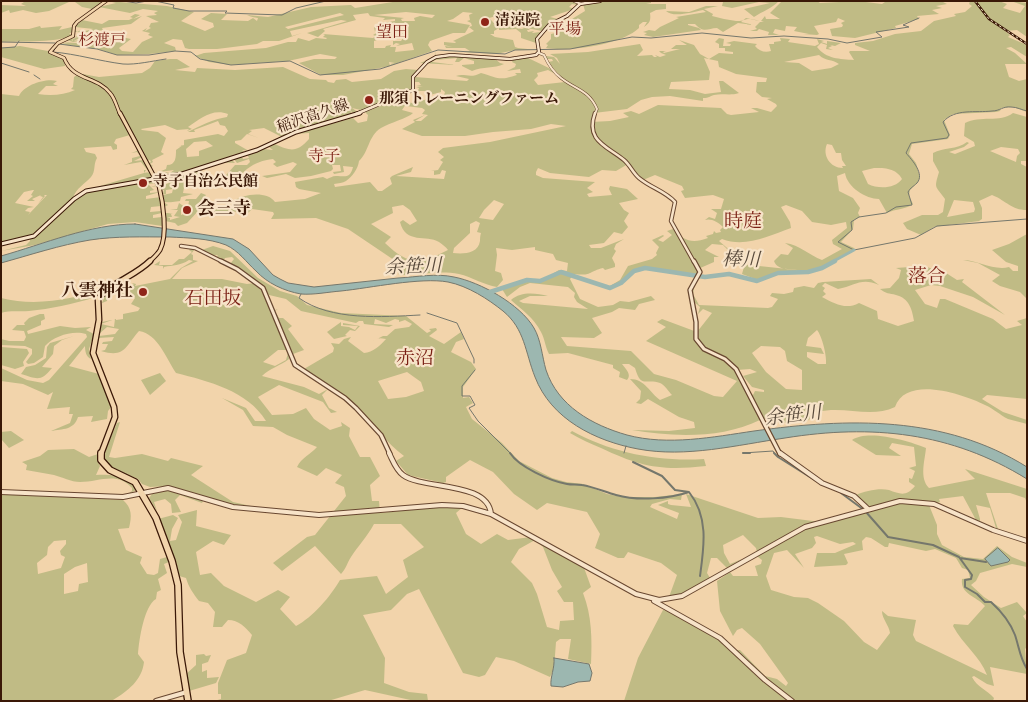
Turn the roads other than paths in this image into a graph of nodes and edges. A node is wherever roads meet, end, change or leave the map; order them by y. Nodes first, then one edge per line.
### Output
1 (106, 1) edge
2 (574, 1) edge
3 (600, 1) edge
4 (582, 4) junction
5 (539, 53) junction
6 (156, 179) junction
7 (1, 244) edge
8 (181, 246) dead end
9 (1, 492) edge
10 (142, 493) junction
11 (868, 509) junction
12 (492, 514) junction
13 (1027, 542) edge
14 (654, 600) junction
15 (187, 692) junction
16 (156, 701) edge
17 (188, 701) edge
18 (792, 701) edge

1 - 6 main road
2 - 4 street
3 - 4 main road
4 - 5 main road
5 - 6 main road, 稲沢高久線
5 - 11 street
6 - 7 main road, 稲沢高久線
6 - 10 main road
8 - 12 street
9 - 10 street
10 - 12 street
10 - 15 main road
11 - 13 street
11 - 14 street
12 - 14 street
14 - 18 street
15 - 16 street
15 - 17 main road

